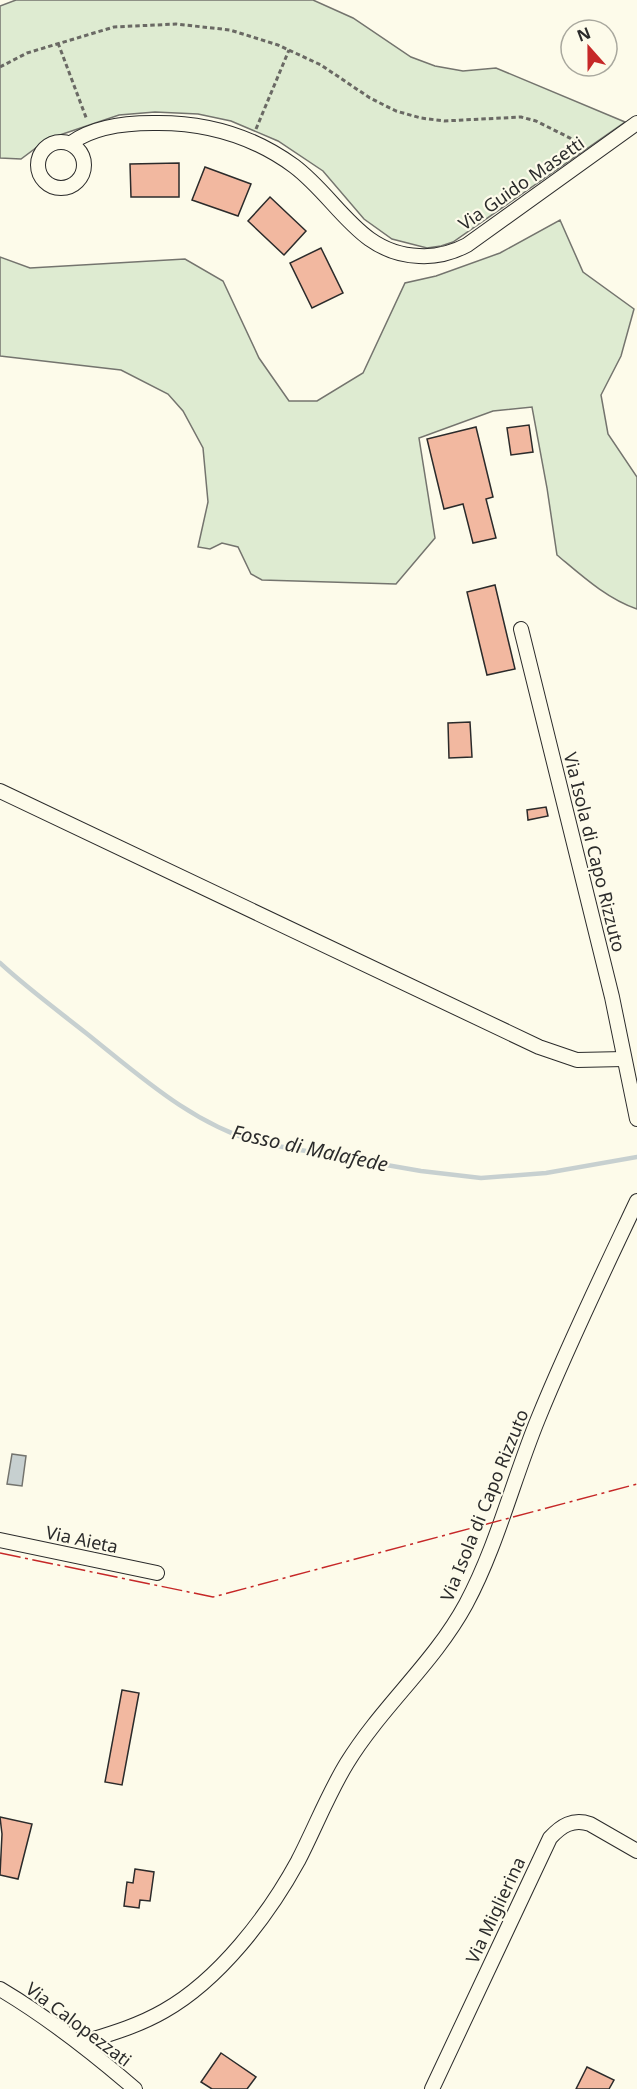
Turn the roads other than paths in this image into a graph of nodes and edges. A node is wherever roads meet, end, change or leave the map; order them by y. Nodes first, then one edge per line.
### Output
1 (637, 123) edge
2 (70, 143) dead end
3 (521, 629) dead end
4 (0, 791) edge
5 (624, 1059) junction
6 (637, 1119) edge
7 (637, 1200) edge
8 (0, 1540) edge
9 (157, 1573) dead end
10 (637, 1851) edge
11 (0, 1989) edge
12 (81, 2043) junction
13 (135, 2089) edge
14 (432, 2089) edge

1 - 2 street, Via Guido Masetti
3 - 5 street, Via Isola di Capo Rizzuto
4 - 5 street
5 - 6 street, Via Isola di Capo Rizzuto
7 - 12 street, Via Isola di Capo Rizzuto
8 - 9 street, Via Aieta
10 - 14 street, Via Miglierina
11 - 12 street, Via Calopezzati
12 - 13 street, Via Calopezzati

